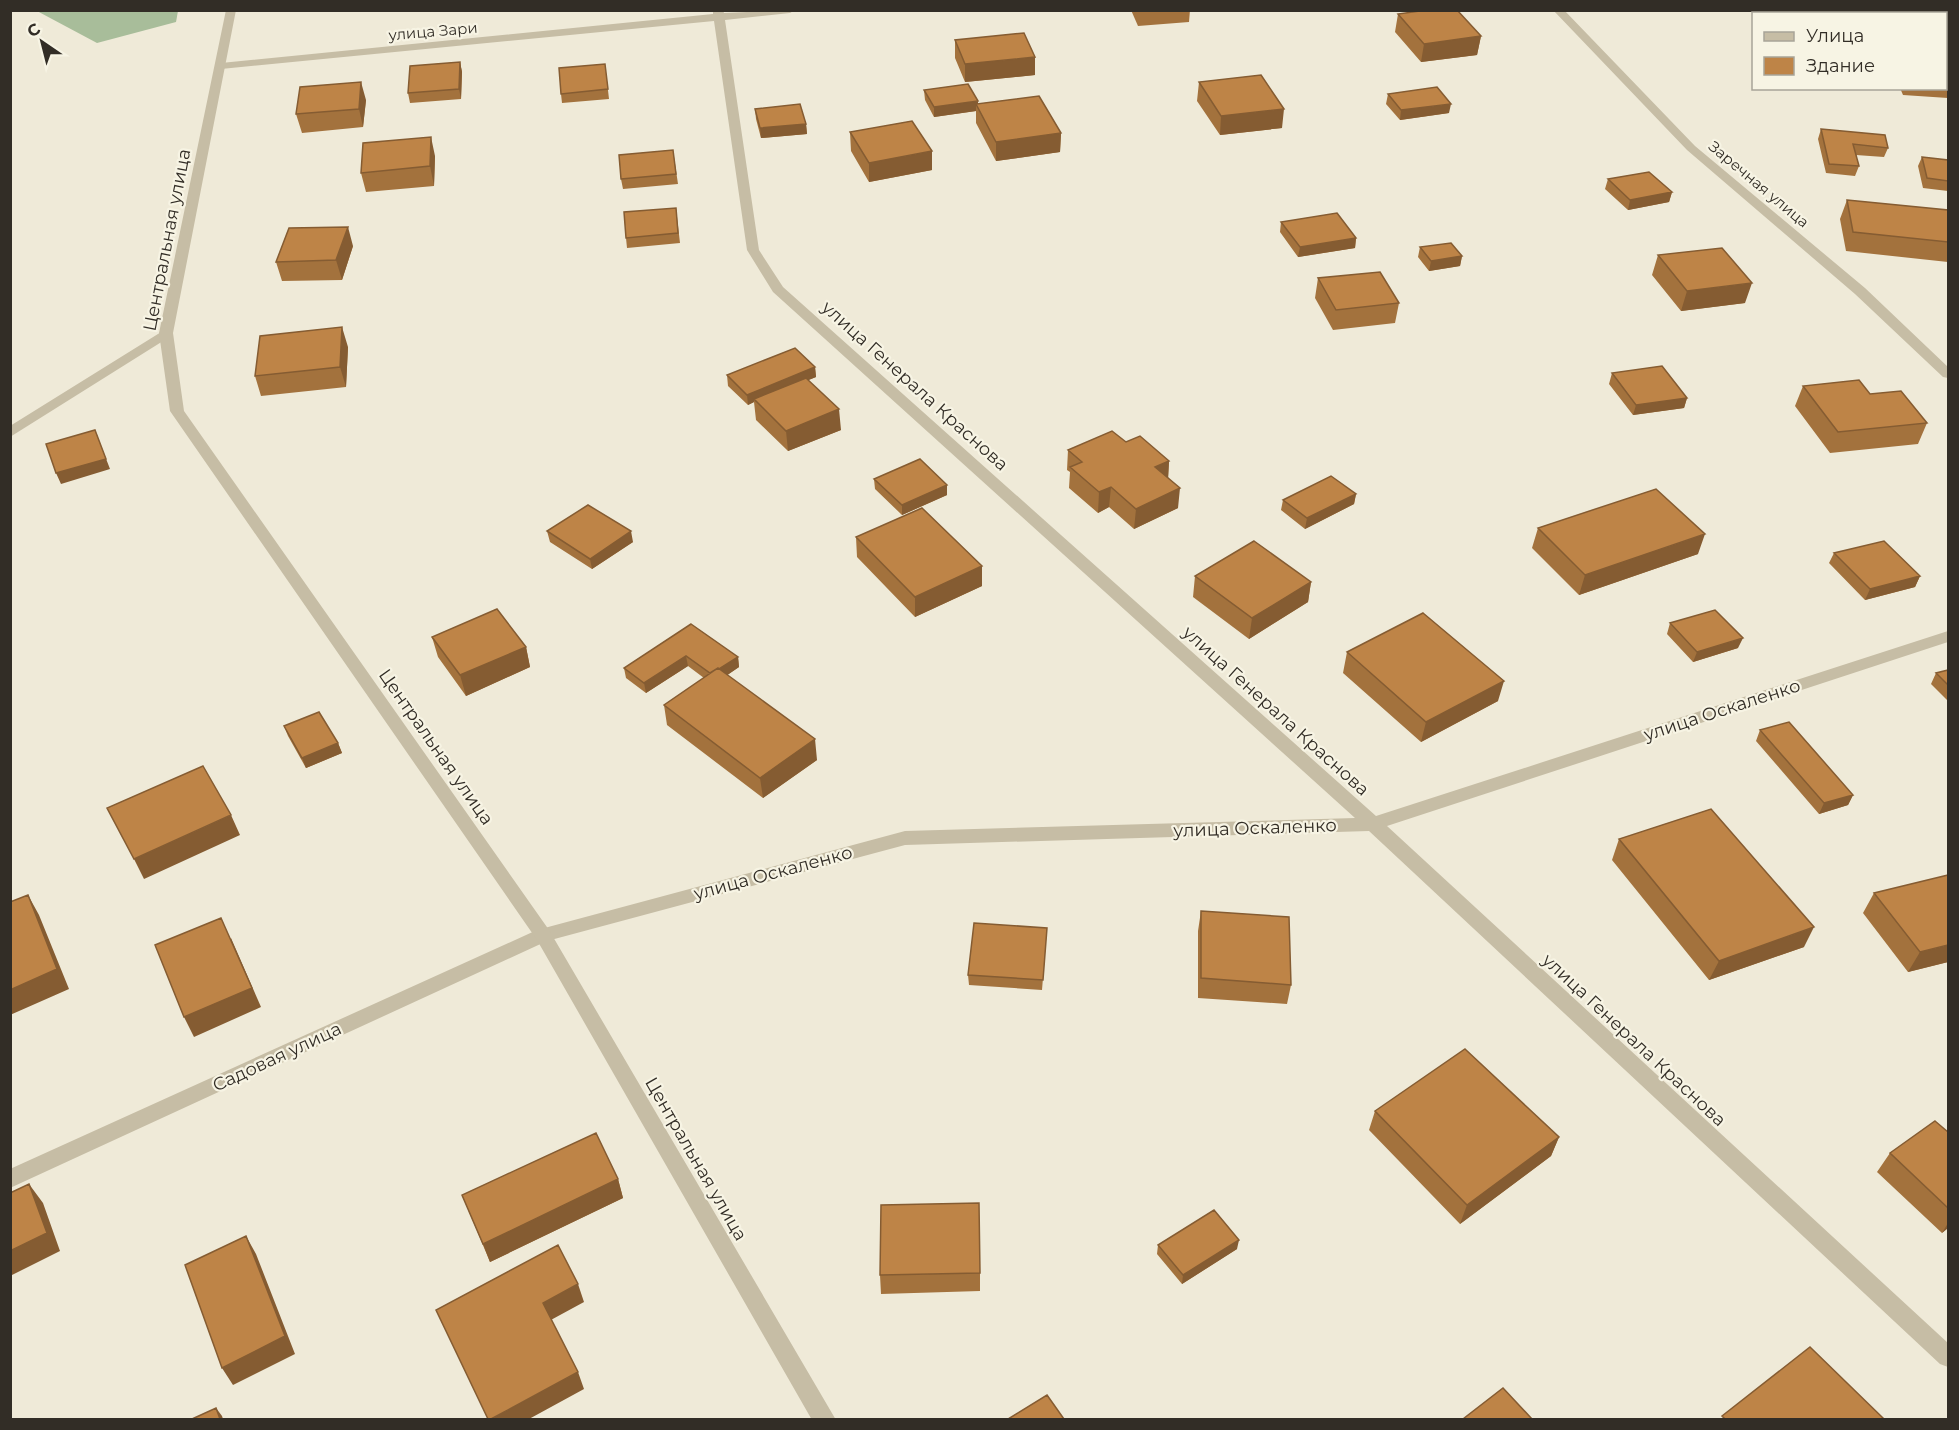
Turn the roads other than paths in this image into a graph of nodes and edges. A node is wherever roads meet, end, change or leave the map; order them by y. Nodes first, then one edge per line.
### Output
1 (231, 10) edge
2 (790, 10) edge
3 (1558, 10) edge
4 (718, 14) edge
5 (222, 66) junction
6 (166, 333) junction
7 (1948, 374) edge
8 (10, 433) edge
9 (1948, 636) edge
10 (1373, 824) junction
11 (543, 935) junction
12 (10, 1179) edge
13 (1948, 1357) edge
14 (825, 1419) edge

1 - 5 street, Центральная улица
2 - 4 street, улица Зари
3 - 7 street, Заречная улица
4 - 5 street, улица Зари
4 - 10 street, улица Генерала Краснова
5 - 6 street, Центральная улица
6 - 8 street
6 - 11 street, Центральная улица
9 - 10 street, улица Оскаленко
10 - 11 street, улица Оскаленко
10 - 13 street, улица Генерала Краснова
11 - 12 street, Садовая улица
11 - 14 street, Центральная улица

